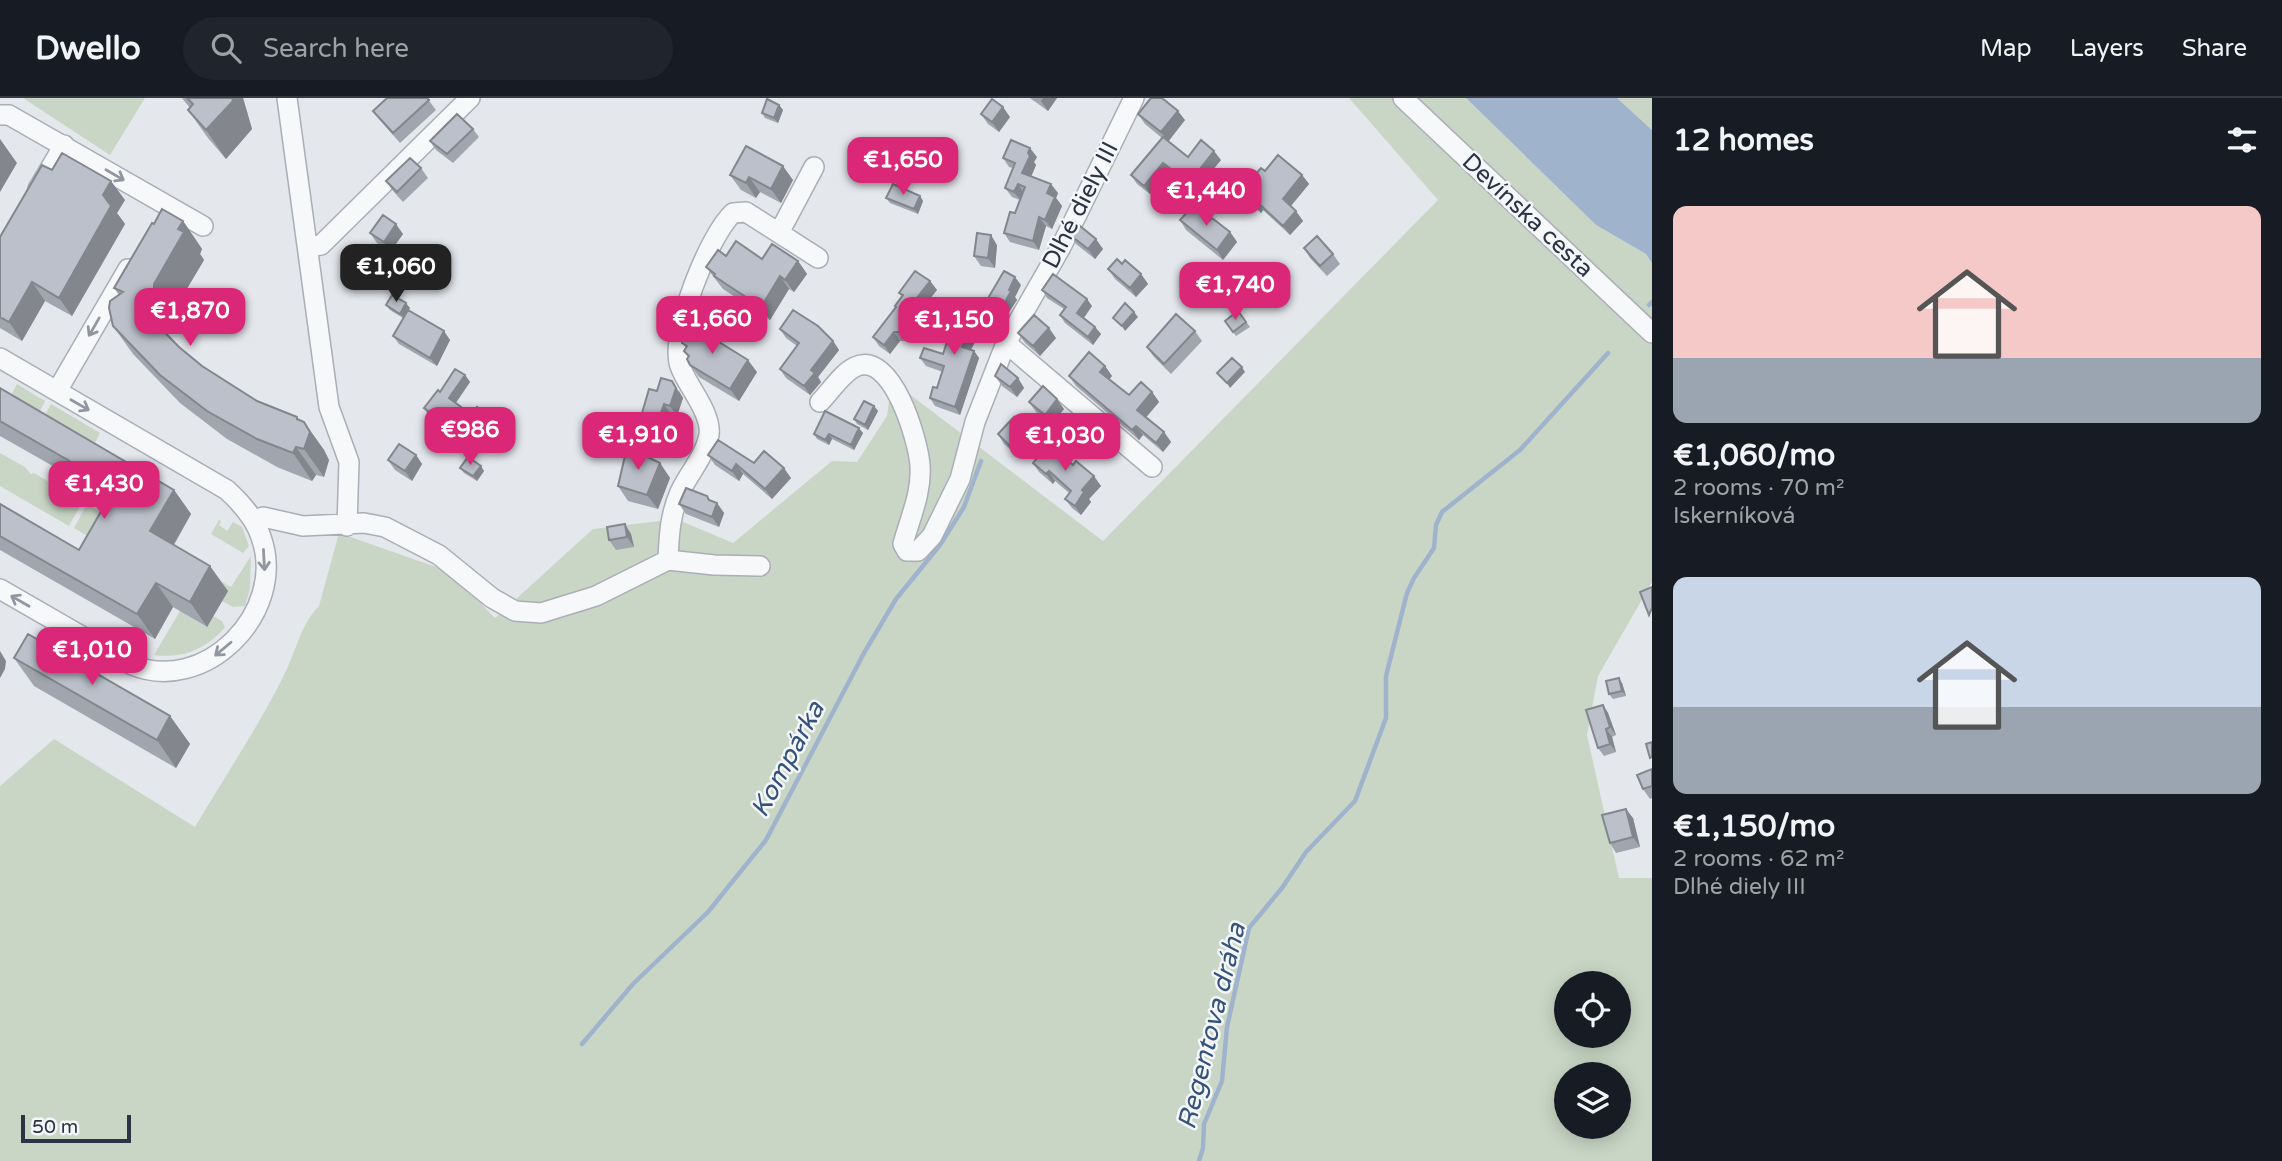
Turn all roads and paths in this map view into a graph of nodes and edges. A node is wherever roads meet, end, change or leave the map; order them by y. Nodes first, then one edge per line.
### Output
1 (287, 98) edge
2 (470, 98) edge
3 (1134, 98) edge
4 (1404, 98) edge
5 (0, 115) edge
6 (64, 145) junction
7 (814, 167) dead end
8 (29, 205) edge
9 (203, 226) dead end
10 (779, 233) junction
11 (308, 247) junction
12 (138, 252) edge
13 (818, 258) dead end
14 (1652, 333) edge
15 (1006, 343) junction
16 (0, 358) edge
17 (57, 391) junction
18 (820, 402) dead end
19 (1152, 467) dead end
20 (253, 520) junction
21 (346, 526) junction
22 (668, 560) junction
23 (760, 566) dead end
24 (0, 589) edge

1 - 11 street
2 - 11 street
3 - 15 street, Dlhé diely III
4 - 14 street, Devínska cesta
5 - 6 street
6 - 8 street
6 -> 9 street
7 - 10 street
10 - 13 street
10 - 22 street
11 - 21 street
12 -> 17 street
15 - 18 street, Dlhé diely III
15 - 19 street
16 - 17 street
17 -> 20 street
20 - 21 street
20 -> 24 street
21 - 22 street
22 - 23 street

